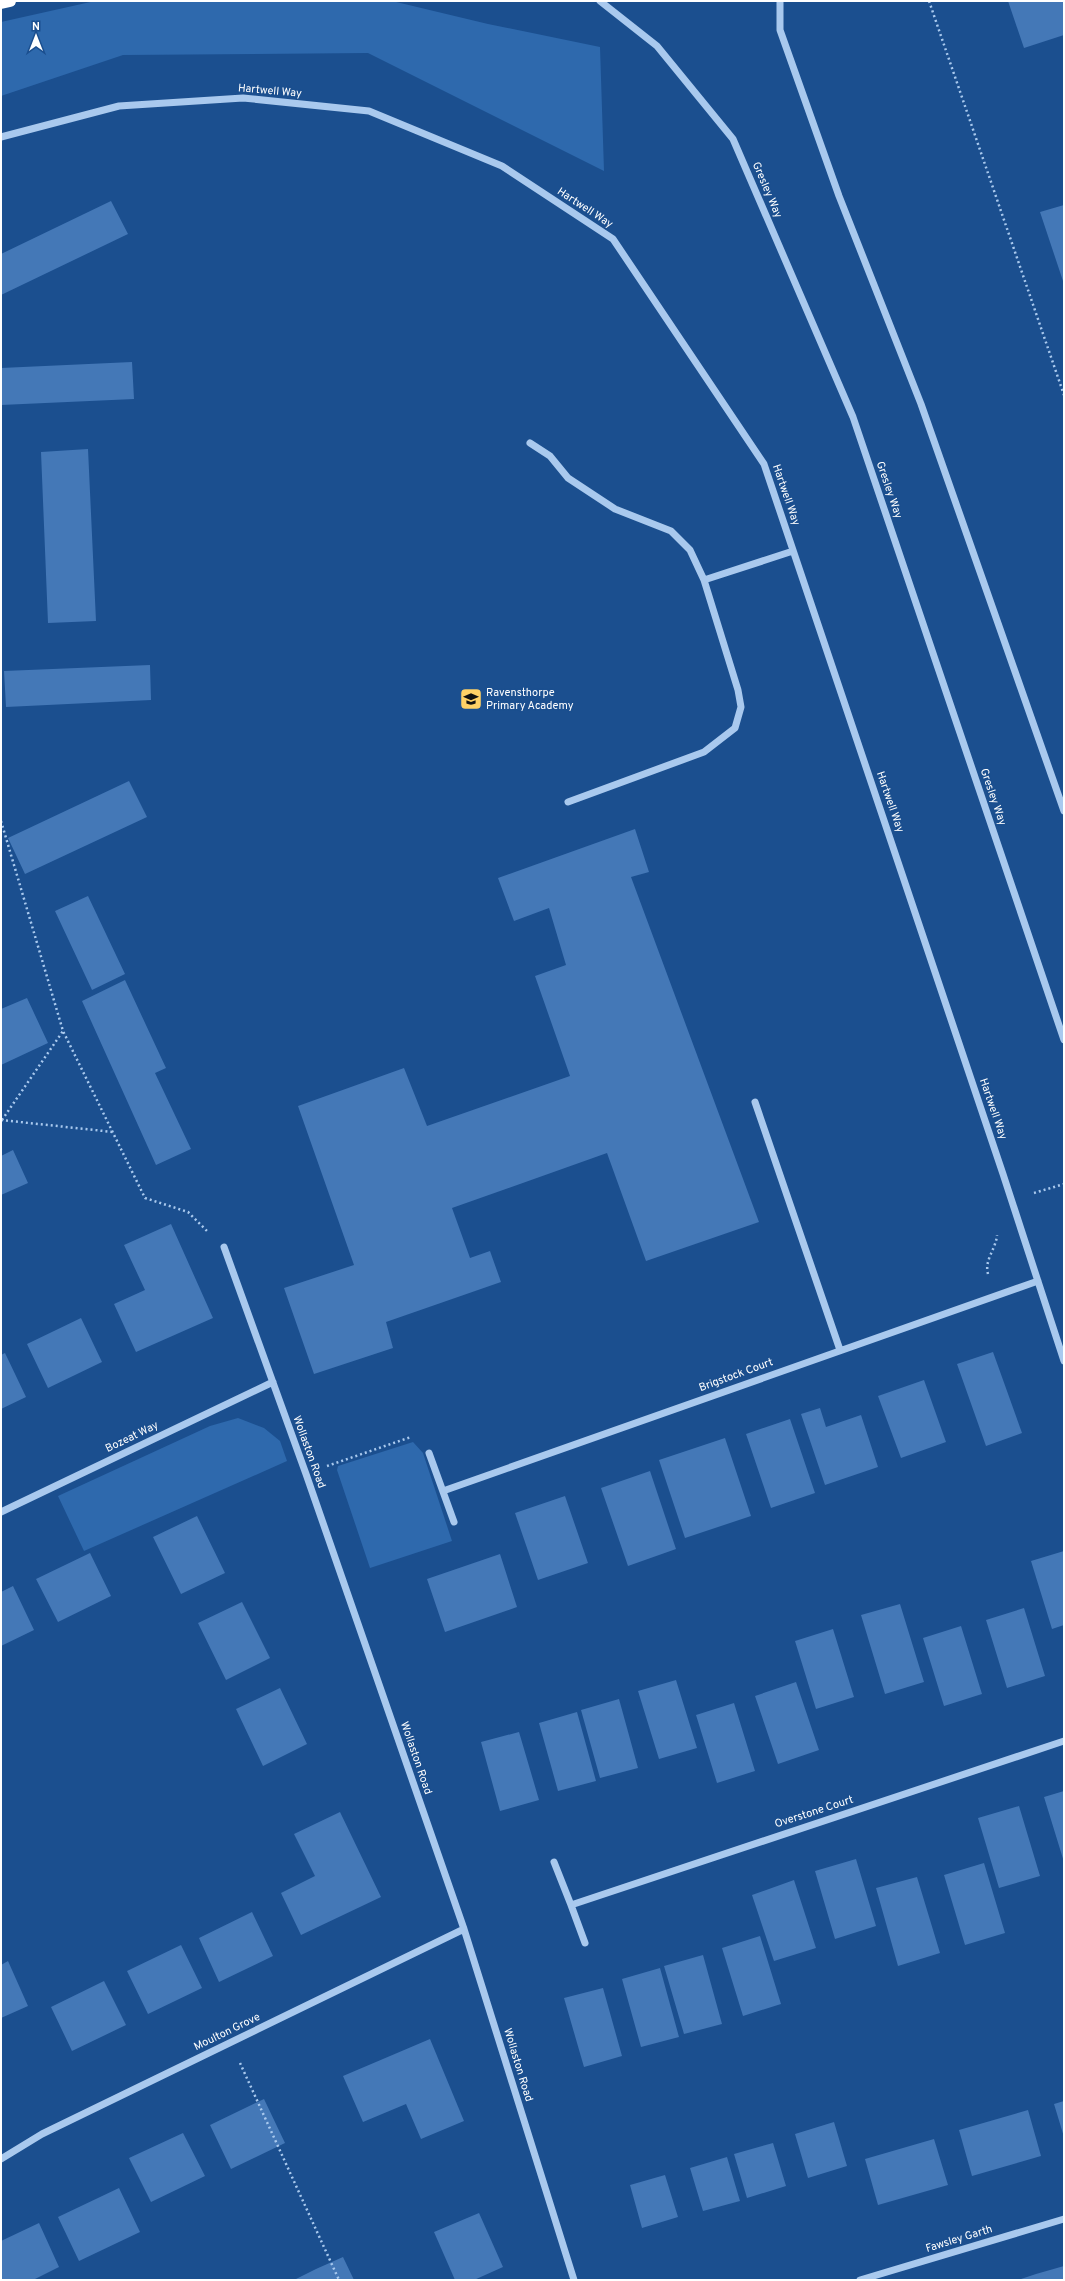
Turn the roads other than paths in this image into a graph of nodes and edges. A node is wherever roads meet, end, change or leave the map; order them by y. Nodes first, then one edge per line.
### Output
1 (10, 1) edge
2 (600, 1) edge
3 (780, 1) edge
4 (1, 3) edge
5 (1, 137) edge
6 (530, 443) dead end
7 (793, 551) junction
8 (704, 580) junction
9 (568, 802) dead end
10 (1064, 811) edge
11 (1064, 1040) edge
12 (755, 1102) dead end
13 (224, 1247) road end
14 (1038, 1281) junction
15 (840, 1350) junction
16 (1064, 1360) edge
17 (273, 1382) junction
18 (429, 1453) road end
19 (443, 1491) junction
20 (1, 1512) edge
21 (454, 1522) dead end
22 (1064, 1741) edge
23 (554, 1862) dead end
24 (571, 1905) junction
25 (464, 1929) junction
26 (585, 1943) dead end
27 (1, 2159) edge
28 (1064, 2219) edge
29 (574, 2280) edge
30 (860, 2280) edge

1 - 4 highway
2 - 11 street, Gresley Way
3 - 10 street
5 - 7 street, Hartwell Way
6 - 8 street
7 - 8 street
7 - 14 street, Hartwell Way
8 - 9 street
12 - 15 street
13 - 17 street, Wollaston Road
14 - 15 street, Brigstock Court
14 - 16 street, Hartwell Way
15 - 19 street, Brigstock Court
17 - 20 street, Bozeat Way
17 - 25 street, Wollaston Road
18 - 19 street
19 - 21 street
22 - 24 street, Overstone Court
23 - 24 street
24 - 26 street
25 - 27 street, Moulton Grove
25 - 29 street, Wollaston Road
28 - 30 street, Fawsley Garth

